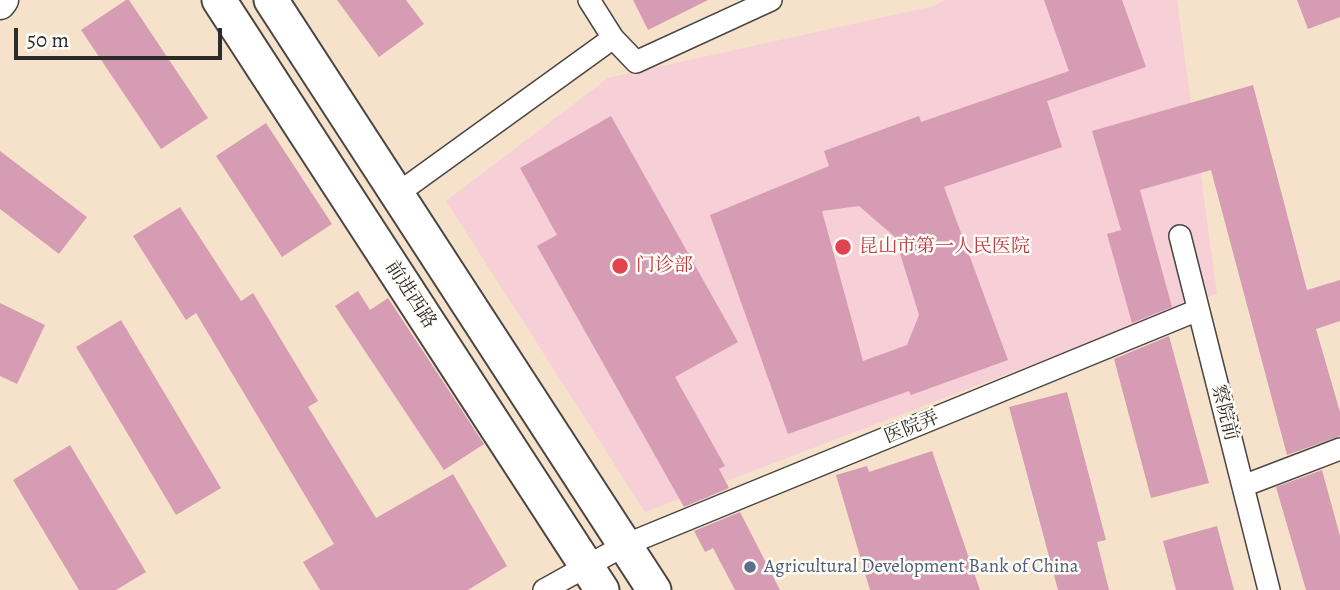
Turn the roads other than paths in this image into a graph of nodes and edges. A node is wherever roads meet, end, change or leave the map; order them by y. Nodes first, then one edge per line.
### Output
1 (3, 0) edge
2 (219, 0) edge
3 (271, 0) edge
4 (589, 0) edge
5 (771, 0) edge
6 (0, 4) edge
7 (613, 38) junction
8 (397, 194) junction
9 (1180, 236) dead end
10 (1198, 310) junction
11 (1340, 449) edge
12 (1243, 486) junction
13 (625, 545) junction
14 (594, 578) edge
15 (544, 590) edge
16 (654, 590) edge
17 (1269, 590) edge

1 - 6 street
2 - 14 main road, 前进西路
3 - 8 main road
4 - 7 street
5 - 7 street
7 - 8 street
8 - 13 main road
9 - 10 street, 察院前
10 - 12 street, 察院前
10 - 13 street, 医院弄
11 - 12 street
12 - 17 street, 察院前
13 - 14 street, 医院弄
13 - 16 main road
14 - 15 street, 医院弄

